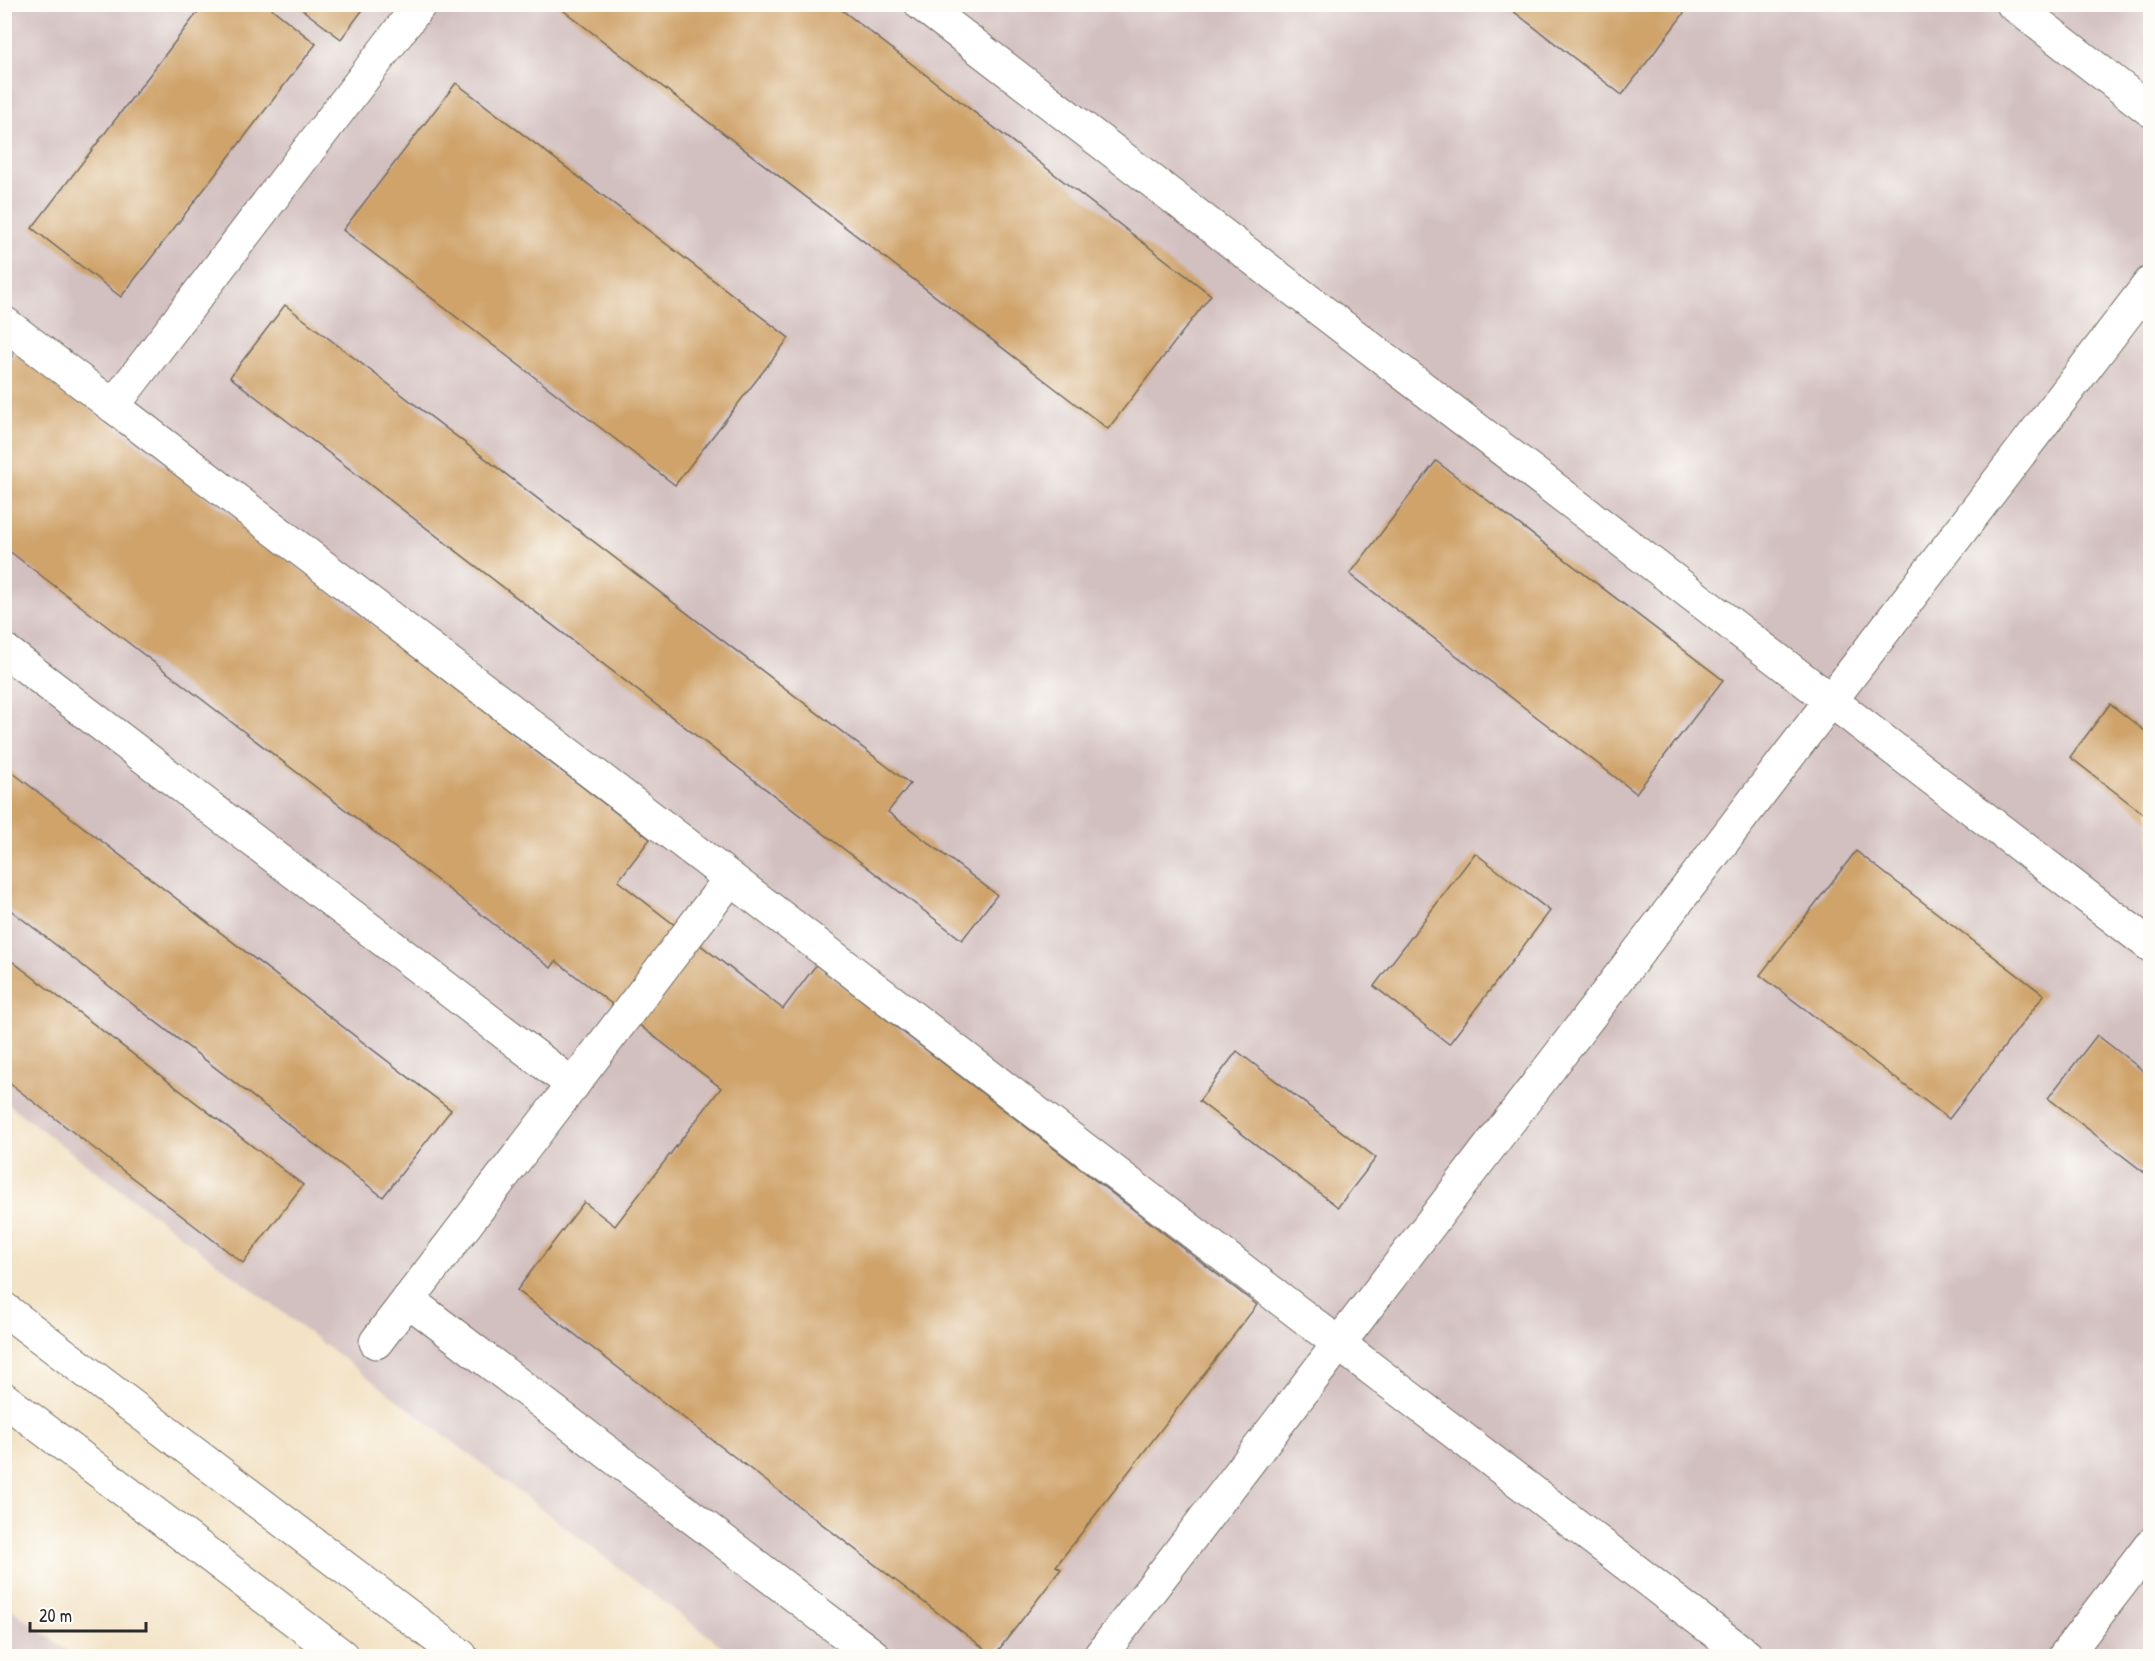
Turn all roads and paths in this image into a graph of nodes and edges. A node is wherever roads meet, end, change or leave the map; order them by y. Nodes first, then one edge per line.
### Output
1 (420, 4) edge
2 (921, 4) edge
3 (2013, 4) edge
4 (2151, 110) edge
5 (2151, 283) edge
6 (4, 323) edge
7 (113, 406) junction
8 (4, 650) edge
9 (1831, 700) junction
10 (730, 879) junction
11 (2151, 945) edge
12 (573, 1085) junction
13 (408, 1300) junction
14 (4, 1309) edge
15 (376, 1342) dead end
16 (1338, 1345) junction
17 (4, 1399) edge
18 (2151, 1545) edge
19 (342, 1656) edge
20 (460, 1656) edge
21 (874, 1656) edge
22 (1100, 1656) edge
23 (1747, 1656) edge
24 (2065, 1656) edge

1 - 7 main road
2 - 9 main road
3 - 4 main road
5 - 9 main road
6 - 7 main road
7 - 10 main road
8 - 12 main road
9 - 11 main road
9 - 16 main road
10 - 12 main road
10 - 16 main road
12 - 13 main road
13 - 15 main road
13 - 21 main road
14 - 20 main road
16 - 22 main road
16 - 23 main road
17 - 19 main road
18 - 24 main road

